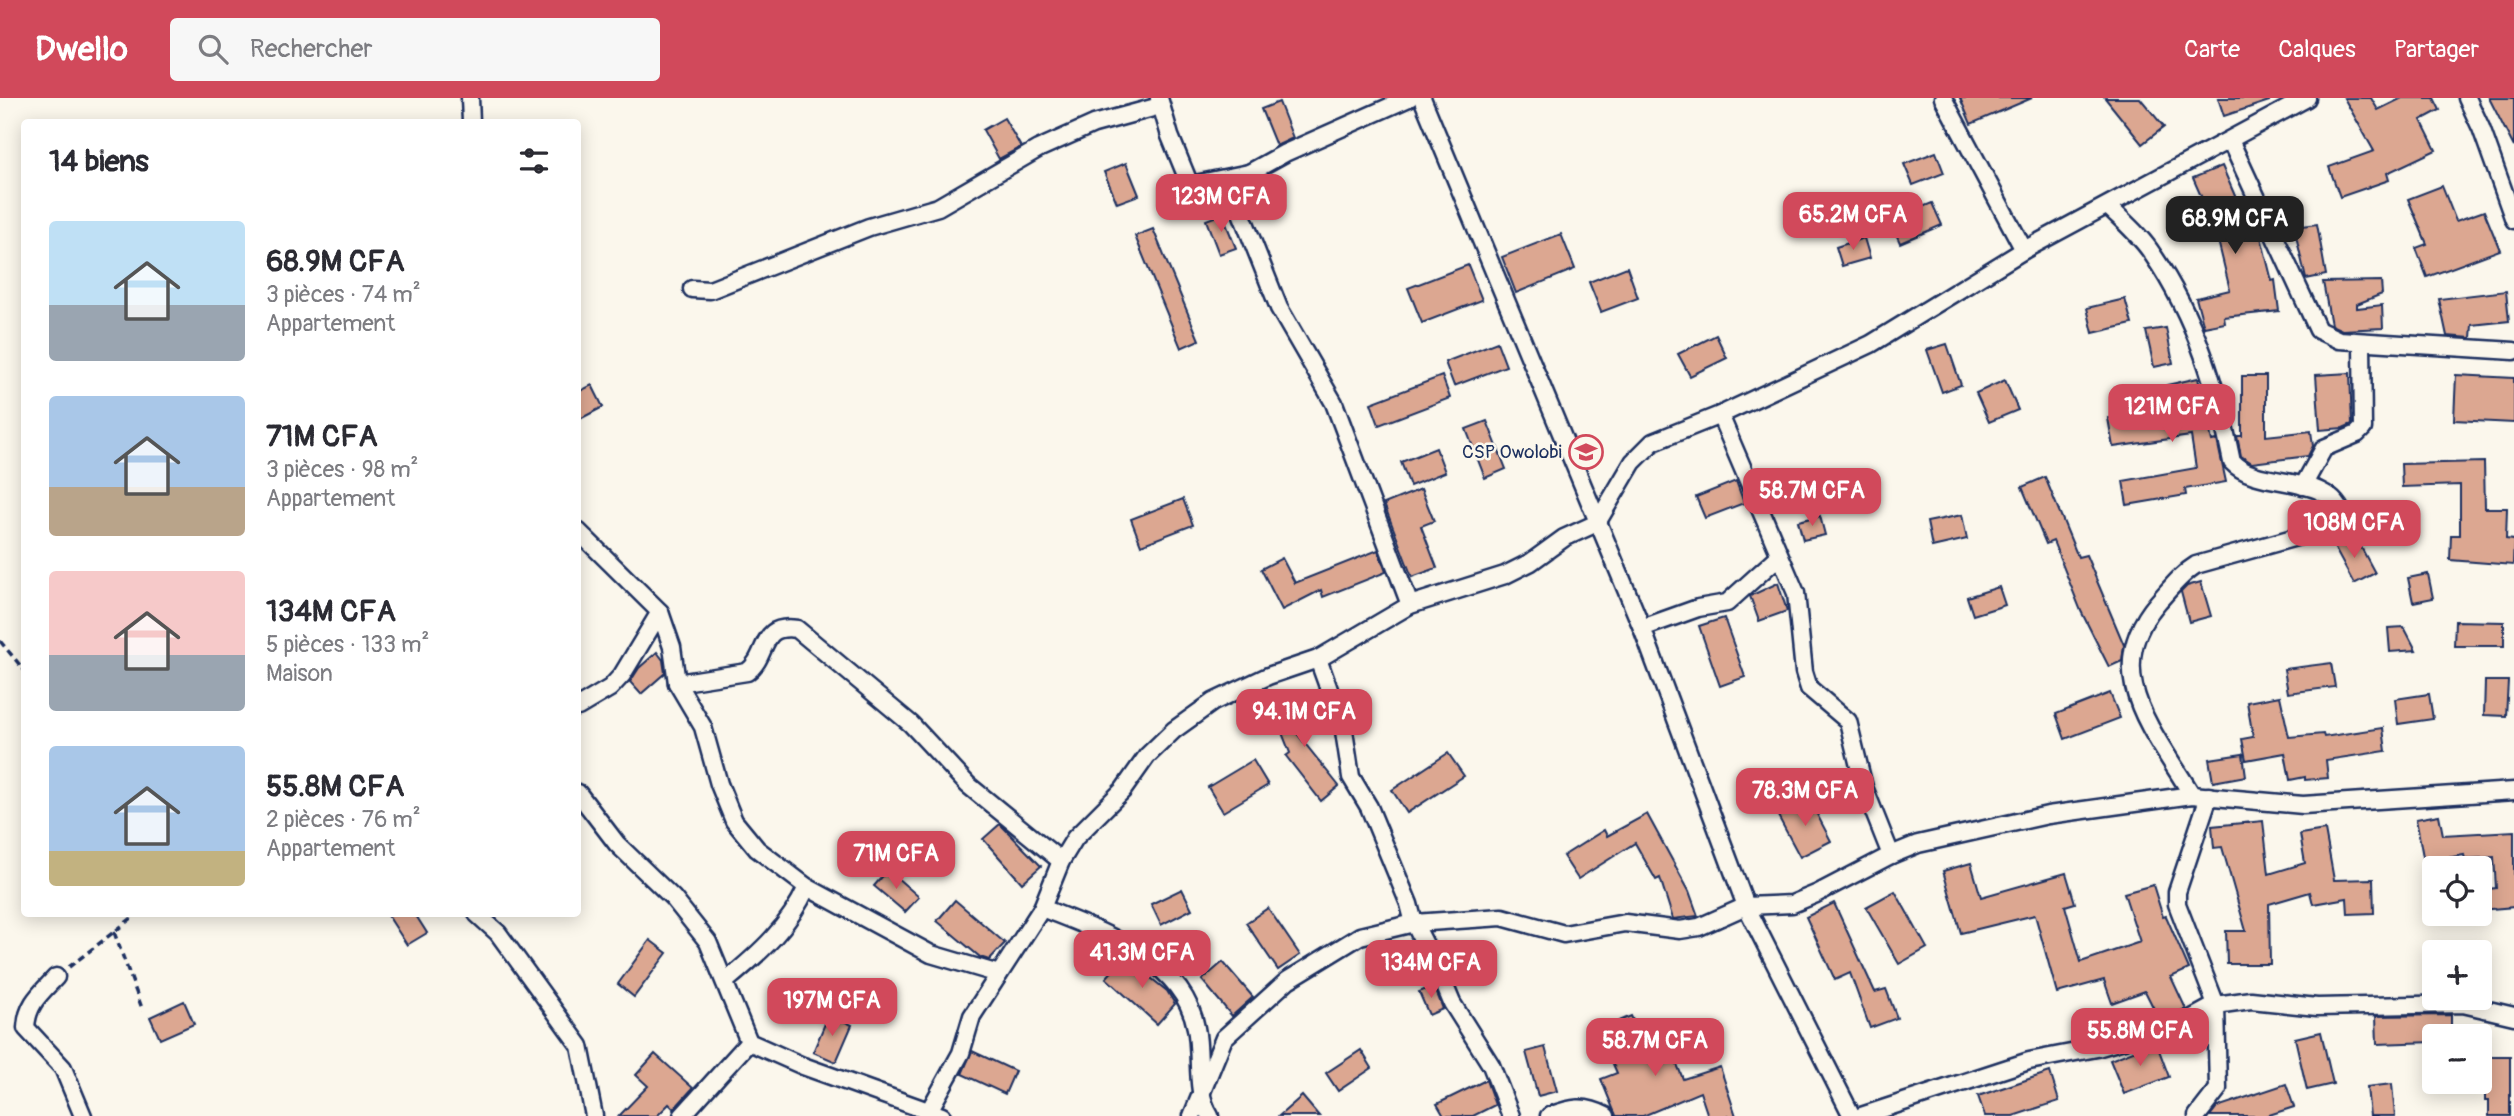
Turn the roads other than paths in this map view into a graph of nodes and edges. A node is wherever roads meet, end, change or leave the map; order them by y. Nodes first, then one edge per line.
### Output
1 (470, 98) edge
2 (1409, 98) edge
3 (1422, 98) edge
4 (1943, 98) edge
5 (2307, 98) edge
6 (2467, 98) edge
7 (1159, 102) edge
8 (471, 119) edge
9 (2230, 140) junction
10 (1249, 173) junction
11 (2109, 207) junction
12 (2514, 220) edge
13 (2024, 250) junction
14 (692, 289) dead end
15 (2362, 342) junction
16 (2514, 351) edge
17 (1720, 415) junction
18 (2303, 486) junction
19 (1597, 523) junction
20 (581, 534) edge
21 (1778, 557) junction
22 (1410, 605) junction
23 (660, 612) junction
24 (1642, 628) junction
25 (1318, 659) junction
26 (677, 683) junction
27 (581, 705) edge
28 (2514, 791) edge
29 (2201, 795) junction
30 (581, 797) edge
31 (1891, 855) junction
32 (1061, 861) junction
33 (807, 887) junction
34 (1746, 906) junction
35 (1042, 908) junction
36 (480, 917) edge
37 (1414, 923) junction
38 (999, 974) junction
39 (56, 977) road end
40 (726, 981) junction
41 (2216, 1005) junction
42 (2514, 1016) edge
43 (749, 1042) junction
44 (1200, 1099) junction
45 (936, 1113) edge
46 (83, 1116) edge
47 (594, 1116) edge
48 (682, 1116) edge
49 (1192, 1116) edge
50 (1210, 1116) edge
51 (1511, 1116) edge
52 (1549, 1116) edge
53 (1606, 1116) edge
54 (1852, 1116) edge
55 (1861, 1116) edge
56 (2197, 1116) edge

1 - 8 street
2 - 10 street
3 - 19 street
4 - 13 street
5 - 9 street
6 - 12 street
7 - 10 street
7 - 14 street
9 - 11 street
9 - 15 street
10 - 22 street
11 - 13 street
11 - 18 street
13 - 17 street
15 - 16 street
15 - 18 street
17 - 19 street
17 - 21 street
18 - 29 street
19 - 22 street
19 - 24 street
20 - 23 street
21 - 24 street
21 - 31 street
22 - 25 street
23 - 26 street
23 - 27 street
24 - 34 street
25 - 32 street
25 - 37 street
26 - 32 street
26 - 33 street
28 - 29 street
29 - 31 street
29 - 41 street
30 - 40 street
31 - 34 street
32 - 35 street
33 - 38 street
33 - 40 street
34 - 37 street
34 - 54 street
35 - 38 street
35 - 44 street
36 - 47 street
37 - 44 street
37 - 51 street
38 - 45 street
39 - 46 street
40 - 43 street
41 - 42 street
41 - 55 street
41 - 56 street
43 - 45 street
43 - 48 street
44 - 49 street
44 - 50 street
52 - 53 street

